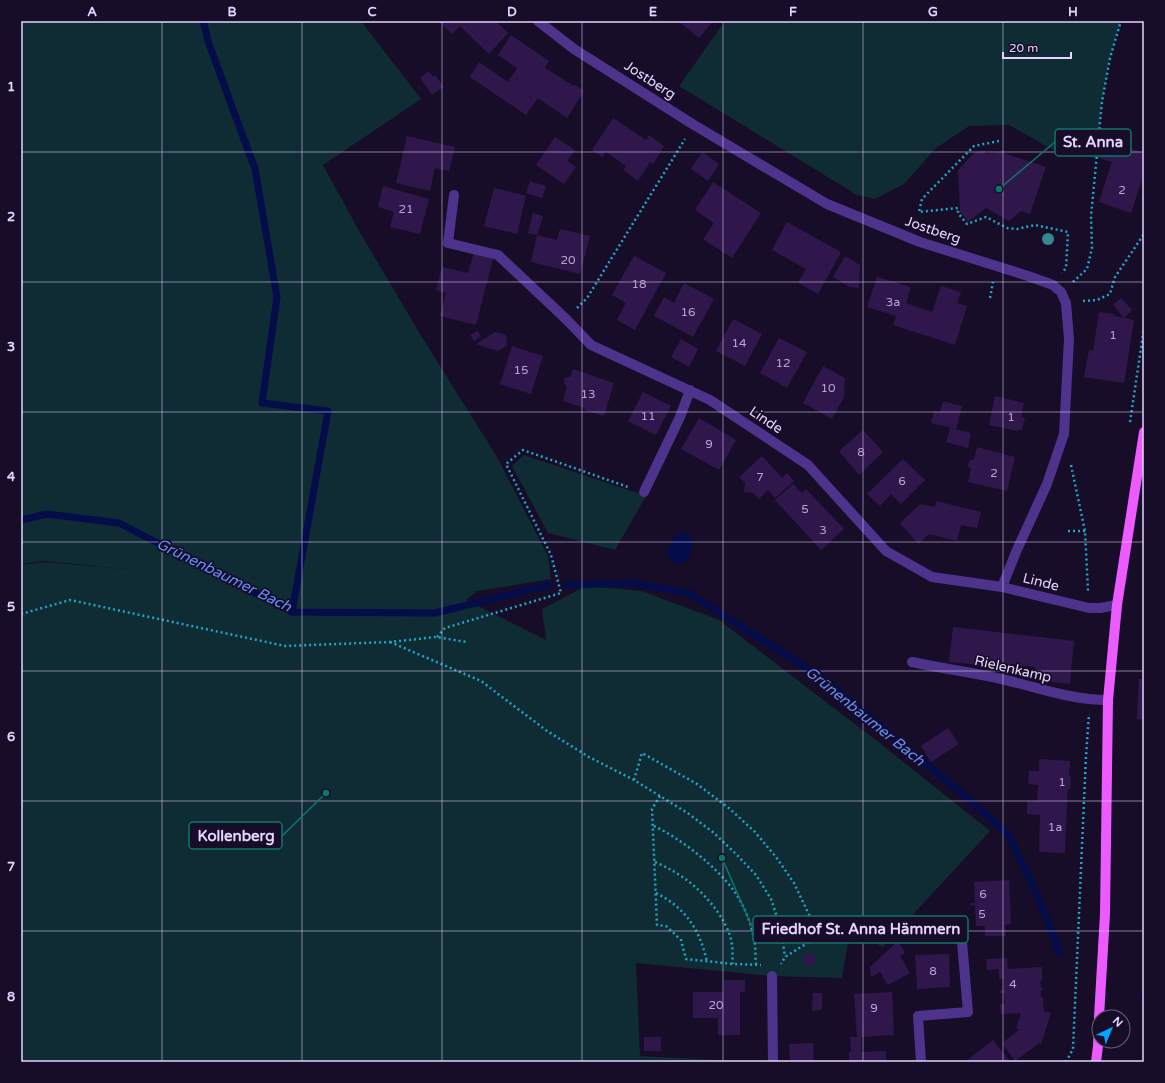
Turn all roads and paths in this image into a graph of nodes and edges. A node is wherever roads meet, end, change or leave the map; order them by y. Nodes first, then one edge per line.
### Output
1 (538, 21) edge
2 (1121, 21) edge
3 (694, 125) junction
4 (999, 142) dead end
5 (454, 195) dead end
6 (1144, 234) edge
7 (1053, 285) junction
8 (1061, 292) junction
9 (586, 298) dead end
10 (1097, 300) dead end
11 (690, 390) junction
12 (1144, 432) edge
13 (1071, 464) dead end
14 (644, 492) joint
15 (1068, 531) dead end
16 (1085, 531) junction
17 (1002, 587) junction
18 (1117, 606) junction
19 (1088, 608) junction
20 (21, 614) edge
21 (436, 637) junction
22 (390, 642) junction
23 (468, 642) dead end
24 (912, 662) dead end
25 (1090, 700) junction
26 (1108, 700) junction
27 (634, 780) junction
28 (660, 796) junction
29 (654, 826) junction
30 (655, 862) junction
31 (656, 893) junction
32 (962, 942) dead end
33 (784, 957) junction
34 (707, 962) junction
35 (733, 964) junction
36 (775, 972) joint
37 (1099, 1009) edge
38 (1098, 1049) edge
39 (773, 1062) edge
40 (921, 1062) edge
41 (1066, 1062) edge
42 (1096, 1062) edge

1 - 3 street, Jostberg
2 - 8 path
3 - 7 street, Jostberg
3 - 9 path
4 - 7 path
5 - 11 street, Linde
6 - 10 path
7 - 8 street, Jostberg
8 - 17 street
11 - 14 street
11 - 17 street, Linde
12 - 18 main road
13 - 16 path
14 - 21 path
15 - 16 path
16 - 19 path
17 - 19 street, Linde
18 - 19 street, Linde
18 - 26 main road
20 - 22 path
21 - 22 path
21 - 23 path
22 - 27 path
24 - 25 street, Rielenkamp
25 - 26 street, Rielenkamp
25 - 41 path
26 - 37 main road
27 - 28 path
27 - 33 path
28 - 29 path
28 - 33 path
29 - 30 path
29 - 35 path
30 - 31 path
30 - 35 path
31 - 34 path
31 - 34 path
32 - 40 street
33 - 36 path
34 - 35 path
36 - 39 street
38 - 42 main road

